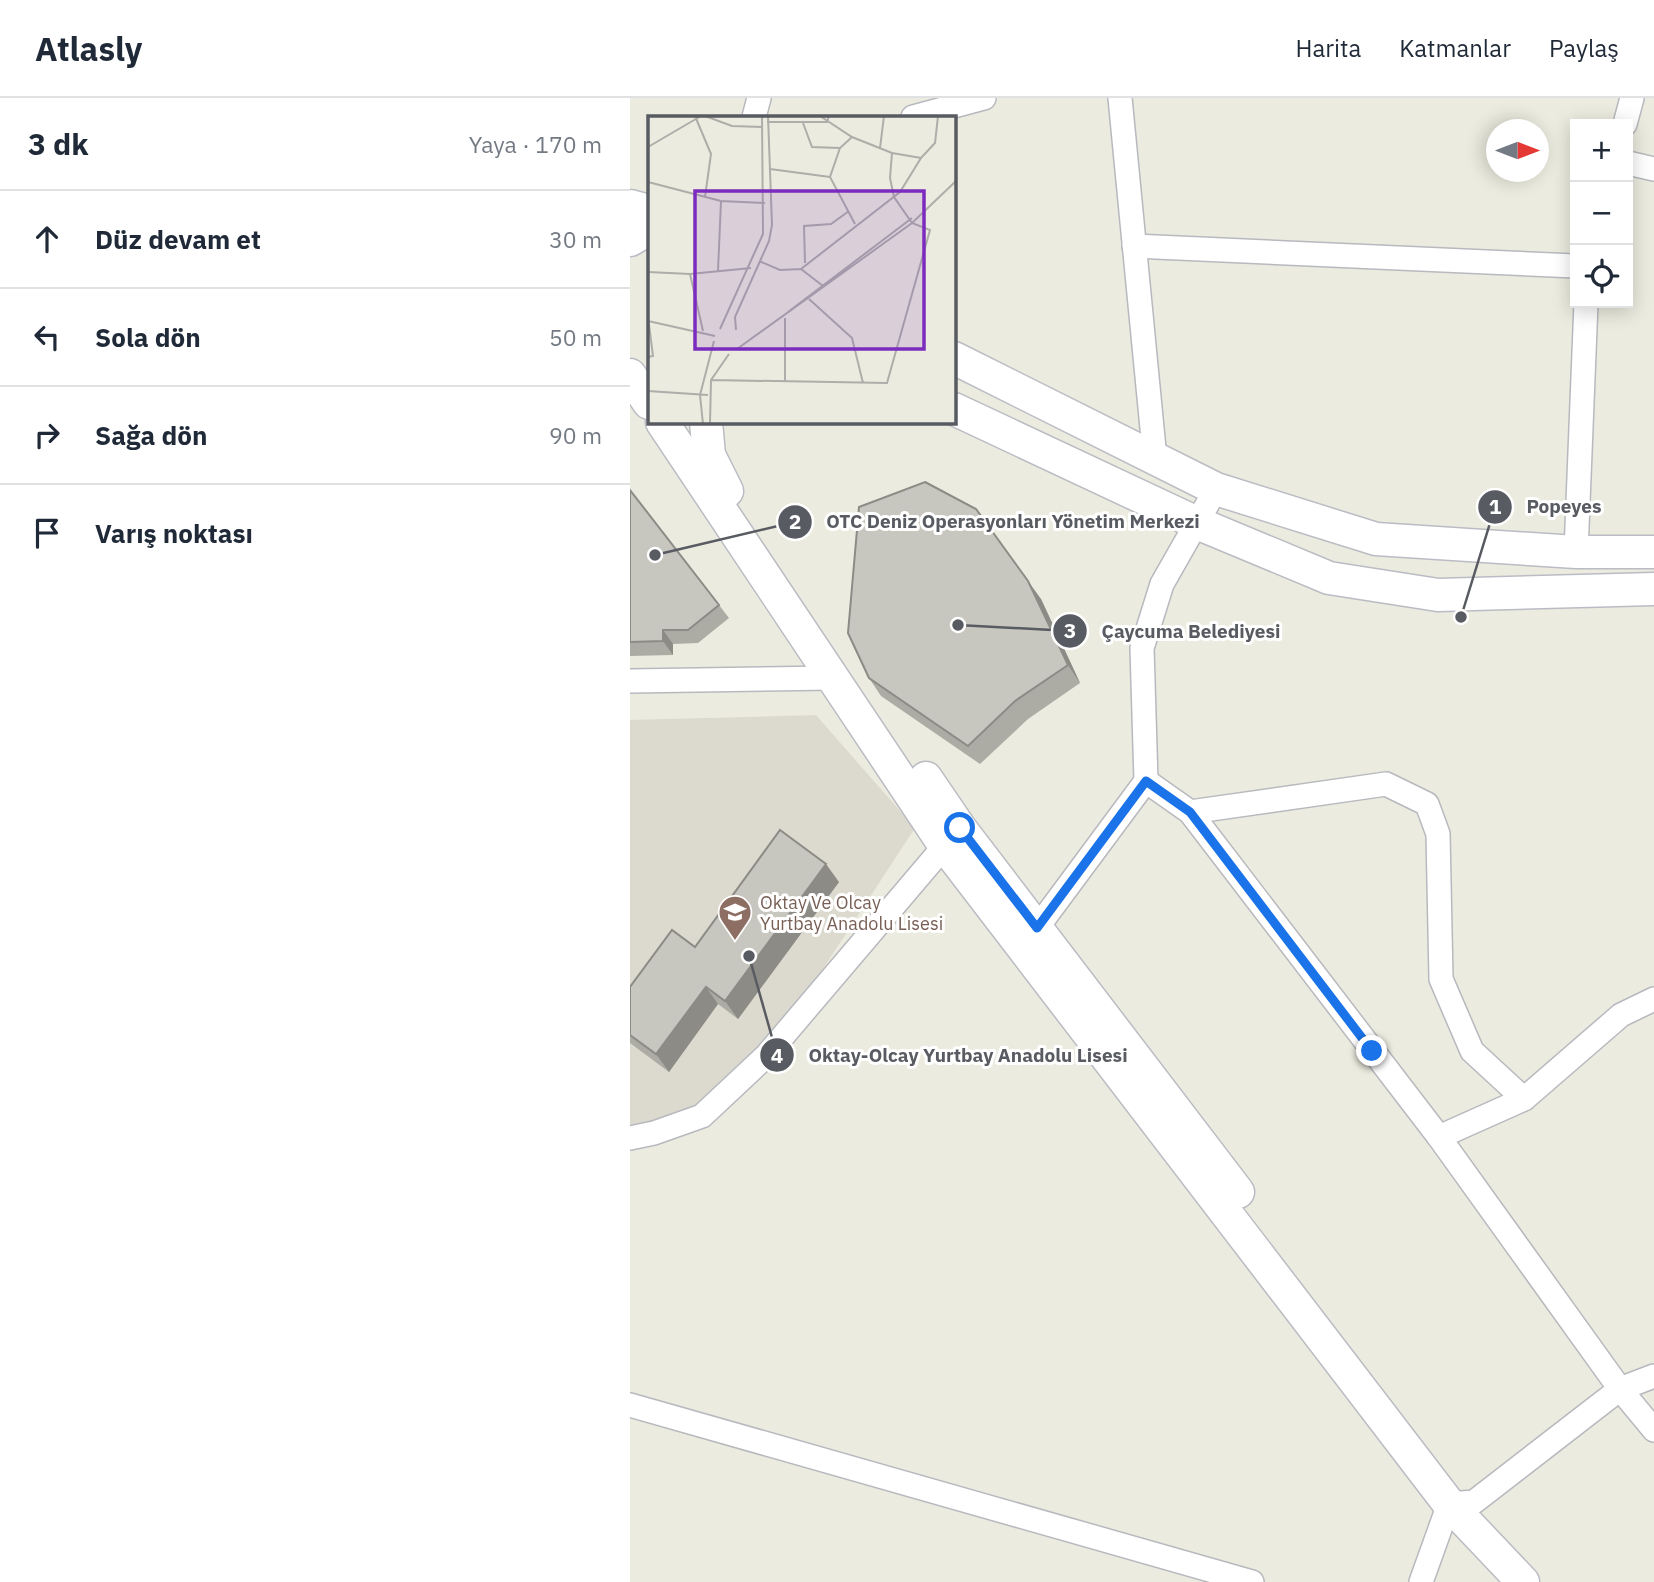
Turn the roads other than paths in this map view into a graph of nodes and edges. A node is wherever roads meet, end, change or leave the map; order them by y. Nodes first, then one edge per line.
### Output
1 (759, 98) edge
2 (984, 98) edge
3 (1120, 98) edge
4 (1632, 98) edge
5 (754, 116) edge
6 (917, 116) edge
7 (1626, 119) edge
8 (1633, 164) edge
9 (1654, 169) edge
10 (630, 206) edge
11 (648, 211) edge
12 (648, 230) edge
13 (630, 240) edge
14 (1134, 246) junction
15 (1570, 267) edge
16 (1586, 308) edge
17 (956, 359) edge
18 (630, 373) edge
19 (648, 384) edge
20 (648, 401) edge
21 (956, 410) edge
22 (663, 424) edge
23 (706, 424) edge
24 (1155, 459) junction
25 (1216, 489) junction
26 (1197, 523) junction
27 (1576, 552) junction
28 (1654, 552) edge
29 (1654, 589) edge
30 (833, 678) junction
31 (630, 681) edge
32 (1146, 781) junction
33 (1190, 812) junction
34 (953, 837) junction
35 (1037, 928) junction
36 (1654, 999) edge
37 (1524, 1099) junction
38 (630, 1138) edge
39 (1439, 1138) junction
40 (1654, 1376) edge
41 (1619, 1389) junction
42 (630, 1405) edge
43 (1654, 1430) edge
44 (1462, 1503) junction
45 (1252, 1582) edge
46 (1421, 1582) edge
47 (1522, 1582) edge
48 (1548, 1582) edge

1 - 5 street
2 - 6 street
3 - 14 street
4 - 7 street
8 - 9 street
10 - 11 street
12 - 13 street
14 - 15 street
14 - 24 street
16 - 27 street
17 - 24 street
18 - 19 street
18 - 20 street
21 - 26 street
22 - 30 street
23 - 34 street
24 - 25 street
25 - 26 street
25 - 27 street
26 - 29 street
26 - 32 street
27 - 28 street
30 - 31 street
30 - 34 street
32 - 33 street
32 - 35 street
33 - 37 street
33 - 39 street
34 - 35 street
34 - 38 street
34 - 44 street
35 - 44 street
36 - 37 street
37 - 39 street
39 - 41 street
40 - 41 street
41 - 43 street
41 - 44 street
42 - 45 street
44 - 46 street
44 - 47 street
44 - 48 street

